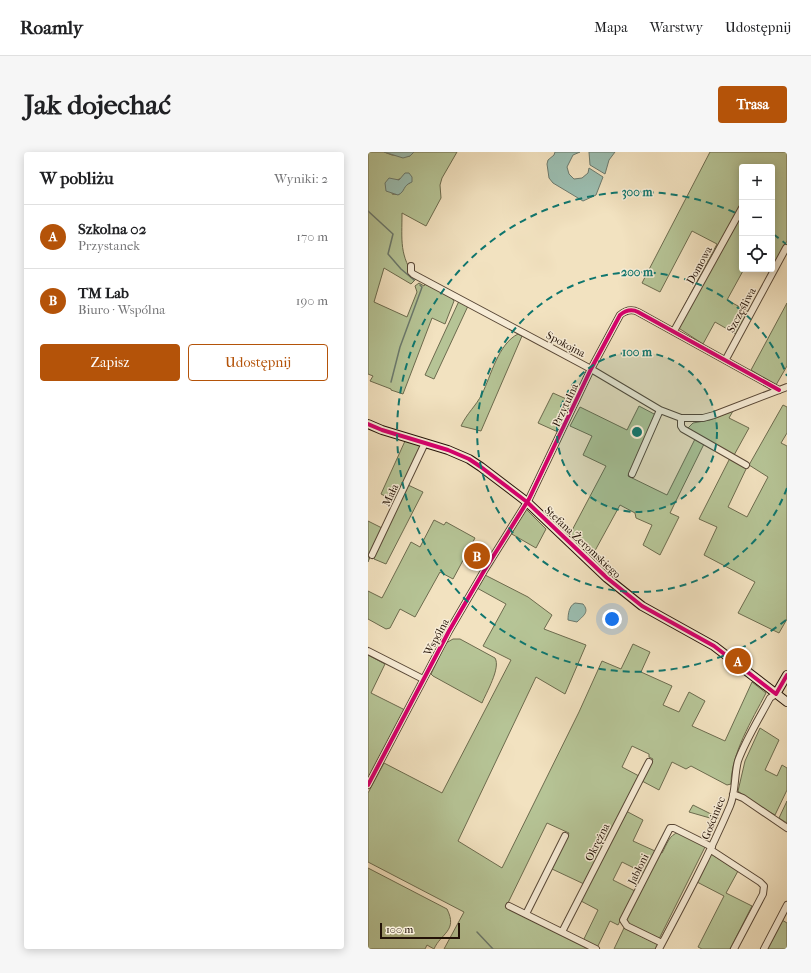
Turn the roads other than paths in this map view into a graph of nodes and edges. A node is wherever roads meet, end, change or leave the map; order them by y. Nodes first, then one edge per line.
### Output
1 (739, 213) edge
2 (786, 248) edge
3 (411, 266) dead end
4 (674, 332) junction
5 (726, 360) junction
6 (591, 369) junction
7 (787, 387) edge
8 (779, 390) junction
9 (660, 410) junction
10 (681, 418) junction
11 (368, 424) edge
12 (425, 443) junction
13 (746, 466) dead end
14 (632, 474) dead end
15 (527, 502) junction
16 (372, 555) dead end
17 (368, 651) edge
18 (787, 675) edge
19 (423, 679) junction
20 (776, 694) junction
21 (787, 702) edge
22 (649, 762) dead end
23 (368, 785) edge
24 (733, 794) junction
25 (787, 828) edge
26 (564, 836) dead end
27 (711, 848) junction
28 (787, 905) edge
29 (509, 906) dead end
30 (526, 914) junction
31 (562, 932) junction
32 (661, 946) edge
33 (596, 949) edge
34 (734, 949) edge
35 (764, 949) edge

1 - 4 street, Domowa
2 - 5 street, Szczęśliwa
3 - 6 street, Spokojna
4 - 5 street
4 - 6 street, Przytulna
5 - 8 street
6 - 9 street, Spokojna
6 - 15 street, Przytulna
7 - 8 street, Spokojna
8 - 10 street, Spokojna
9 - 10 street, Spokojna
9 - 14 street
10 - 13 street
11 - 12 street, Stefana Żeromskiego
12 - 15 street, Stefana Żeromskiego
12 - 16 street, Mała
15 - 19 street, Wspólna
15 - 20 street, Stefana Żeromskiego
17 - 19 street
18 - 20 street
19 - 23 street, Wspólna
20 - 21 street, Stefana Żeromskiego
20 - 24 street, Gościniec
22 - 31 street, Okrężna
24 - 25 street
24 - 27 street, Gościniec
26 - 30 street
27 - 32 street, Gościniec
27 - 32 street, Jabłoni
27 - 34 street
28 - 35 street
29 - 30 street
30 - 31 street
31 - 33 street

